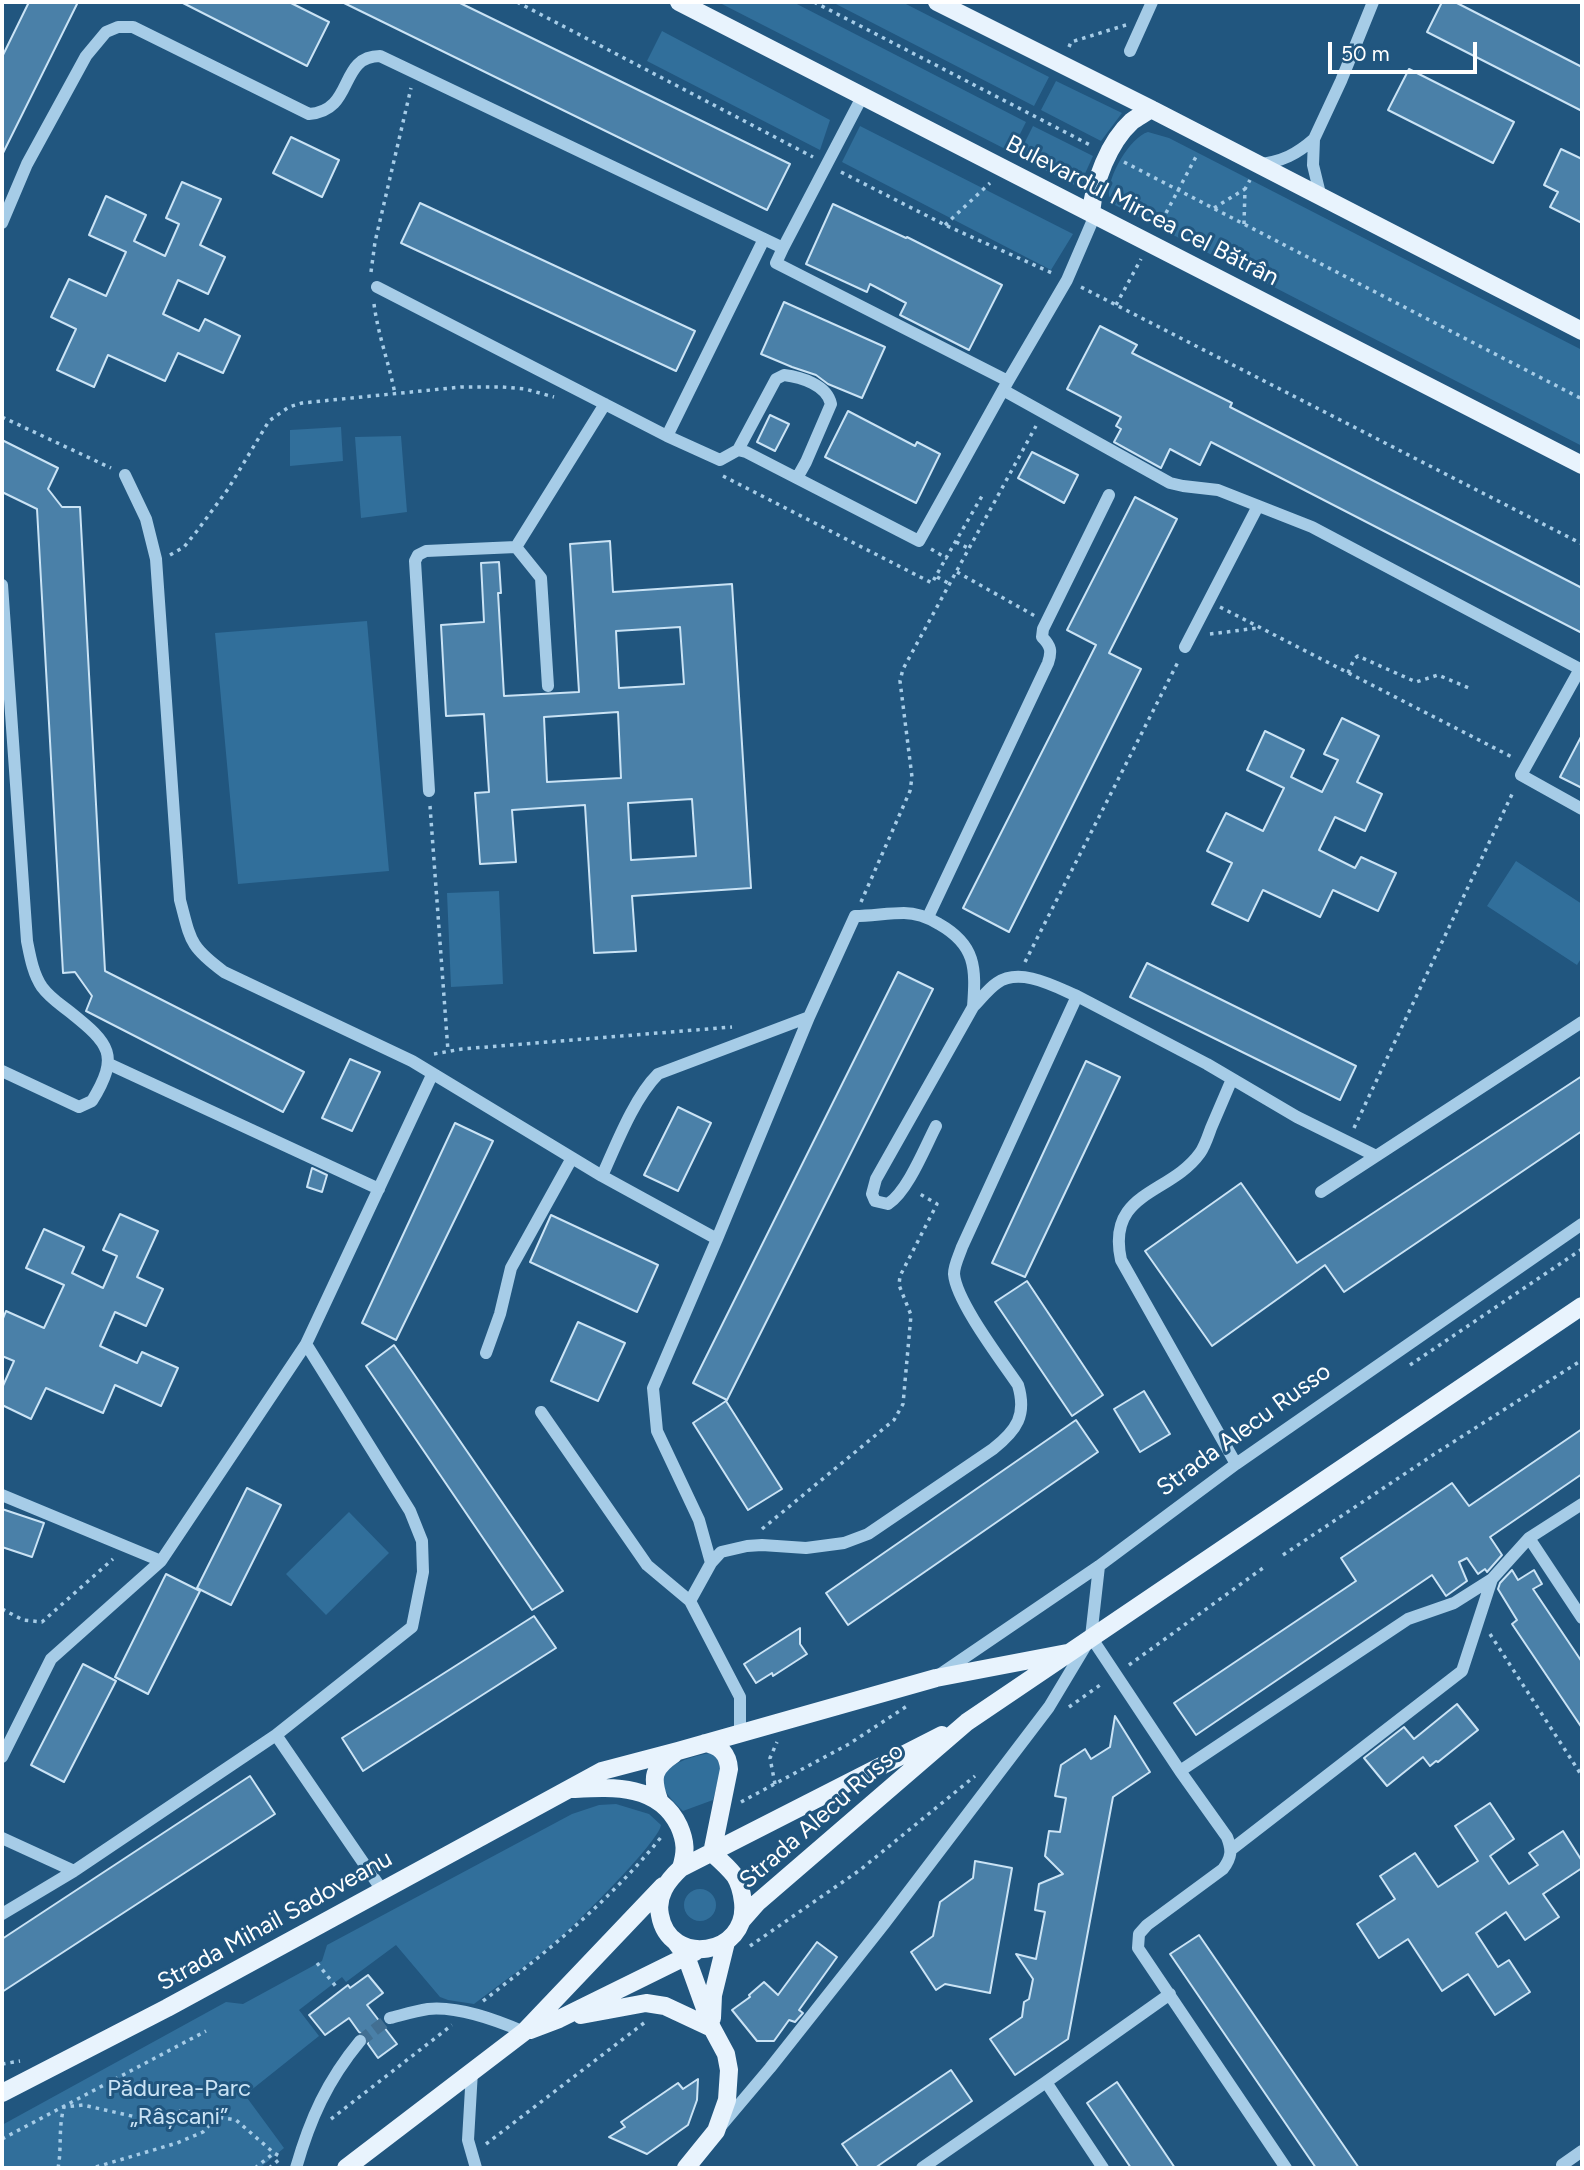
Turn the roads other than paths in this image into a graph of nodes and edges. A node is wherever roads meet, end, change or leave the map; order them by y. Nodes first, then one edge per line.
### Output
1 (679, 2) edge
2 (937, 2) edge
3 (1152, 2) edge
4 (1373, 2) edge
5 (1130, 51) dead end
6 (862, 97) junction
7 (1152, 109) junction
8 (1314, 139) junction
9 (1253, 172) junction
10 (1321, 198) junction
11 (1093, 214) junction
12 (2, 223) edge
13 (764, 239) junction
14 (783, 248) junction
15 (374, 287) road end
16 (1582, 331) edge
17 (1005, 386) junction
18 (605, 404) junction
19 (667, 436) junction
20 (738, 450) junction
21 (1582, 465) edge
22 (125, 475) road end
23 (797, 478) junction
24 (1109, 495) dead end
25 (1258, 506) junction
26 (516, 547) junction
27 (2, 585) edge
28 (1188, 642) road end
29 (1581, 670) edge
30 (548, 687) dead end
31 (429, 791) road end
32 (1582, 808) edge
33 (928, 917) junction
34 (1077, 996) junction
35 (973, 1007) junction
36 (808, 1017) junction
37 (1582, 1022) edge
38 (109, 1064) junction
39 (2, 1071) edge
40 (432, 1075) junction
41 (1232, 1079) junction
42 (936, 1126) dead end
43 (1376, 1157) junction
44 (572, 1158) junction
45 (602, 1176) junction
46 (379, 1189) junction
47 (1321, 1192) dead end
48 (1582, 1224) edge
49 (717, 1239) junction
50 (1582, 1306) edge
51 (306, 1344) junction
52 (486, 1353) dead end
53 (541, 1412) dead end
54 (1236, 1464) junction
55 (2, 1495) edge
56 (1582, 1504) edge
57 (1529, 1538) junction
58 (161, 1561) junction
59 (711, 1563) junction
60 (1099, 1566) junction
61 (1492, 1579) junction
62 (690, 1601) junction
63 (1582, 1618) edge
64 (1091, 1637) junction
65 (1067, 1653) junction
66 (936, 1678) junction
67 (967, 1722) junction
68 (740, 1732) junction
69 (276, 1735) junction
70 (705, 1743) junction
71 (678, 1751) junction
72 (2, 1757) edge
73 (729, 1769) junction
74 (1180, 1772) junction
75 (570, 1789) junction
76 (659, 1800) junction
77 (2, 1838) edge
78 (1232, 1849) junction
79 (712, 1853) junction
80 (74, 1871) junction
81 (675, 1873) junction
82 (382, 1890) junction
83 (2, 1914) edge
84 (741, 1920) junction
85 (726, 1942) junction
86 (693, 1953) junction
87 (1170, 1994) junction
88 (390, 2018) tunnel mouth
89 (559, 2019) junction
90 (712, 2028) junction
91 (524, 2032) junction
92 (360, 2041) tunnel mouth
93 (472, 2071) junction
94 (1046, 2082) junction
95 (2, 2093) edge
96 (716, 2131) junction
97 (1582, 2151) edge
98 (473, 2162) edge
99 (296, 2168) edge
100 (346, 2168) edge
101 (686, 2168) edge
102 (922, 2168) edge
103 (1103, 2168) edge
104 (1286, 2168) edge
105 (1564, 2168) edge

1 - 6 main road, Bulevardul Mircea cel Bătrân
2 - 7 main road
3 - 5 street
4 - 8 street
6 - 11 main road, Bulevardul Mircea cel Bătrân
6 - 14 street
7 - 9 main road
7 - 11 main road
8 - 9 street
8 - 10 street
9 - 10 main road
10 - 16 main road
11 - 17 street
11 - 21 main road, Bulevardul Mircea cel Bătrân
12 - 13 street
13 - 14 street
13 - 19 street
14 - 17 street
15 - 18 street
17 - 23 street
17 - 25 street
18 - 19 street
18 - 26 street
19 - 20 street
20 - 23 street
20 - 23 street
22 - 40 street
24 - 33 street
25 - 28 street
25 - 29 street
26 - 30 street
26 - 31 street
27 - 38 street
29 - 32 street
33 - 35 street
33 - 36 street
34 - 35 street
34 - 41 street
34 - 59 street
35 - 42 street
36 - 45 street
36 - 49 street
37 - 43 street
38 - 39 street
38 - 46 street
40 - 44 street
40 - 46 street
41 - 43 street
41 - 54 street
43 - 47 street
44 - 45 street
44 - 52 street
45 - 49 street
46 - 51 street
48 - 54 street, Strada Alecu Russo
49 - 59 street
50 - 64 main road, Strada Alecu Russo
51 - 58 street
51 - 69 street
53 - 62 street
54 - 60 street, Strada Alecu Russo
55 - 58 street
56 - 57 street
57 - 61 street
57 - 63 street
58 - 72 street
59 - 62 street
60 - 64 street
60 - 66 street, Strada Alecu Russo
61 - 74 street
61 - 78 street
62 - 68 street
64 - 65 main road, Strada Alecu Russo
64 - 74 street
64 - 96 street
65 - 66 main road, Strada Mihail Sadoveanu
65 - 67 main road, Strada Alecu Russo
66 - 68 main road, Strada Mihail Sadoveanu
67 - 79 main road, Strada Alecu Russo
67 - 84 main road, Strada Alecu Russo
68 - 70 main road, Strada Mihail Sadoveanu
68 - 73 main road
69 - 80 street
69 - 82 street
70 - 71 main road, Strada Mihail Sadoveanu
70 - 73 main road
71 - 75 main road, Strada Mihail Sadoveanu
71 - 76 main road
73 - 79 main road
74 - 78 street
75 - 76 main road, Strada Mihail Sadoveanu
75 - 82 main road, Strada Mihail Sadoveanu
76 - 81 main road
77 - 80 street
78 - 87 street
79 - 81 main road
79 - 84 main road
80 - 83 street
81 - 86 main road
81 - 91 main road
82 - 95 main road, Strada Mihail Sadoveanu
84 - 85 main road
85 - 86 main road
85 - 90 main road
86 - 89 main road
86 - 90 main road
87 - 94 street
87 - 104 street
88 - 91 street
89 - 90 main road
89 - 91 main road
90 - 96 main road
91 - 93 main road
92 - 99 street
93 - 98 street
93 - 100 main road
94 - 102 street
94 - 103 street
96 - 101 main road
97 - 105 street

